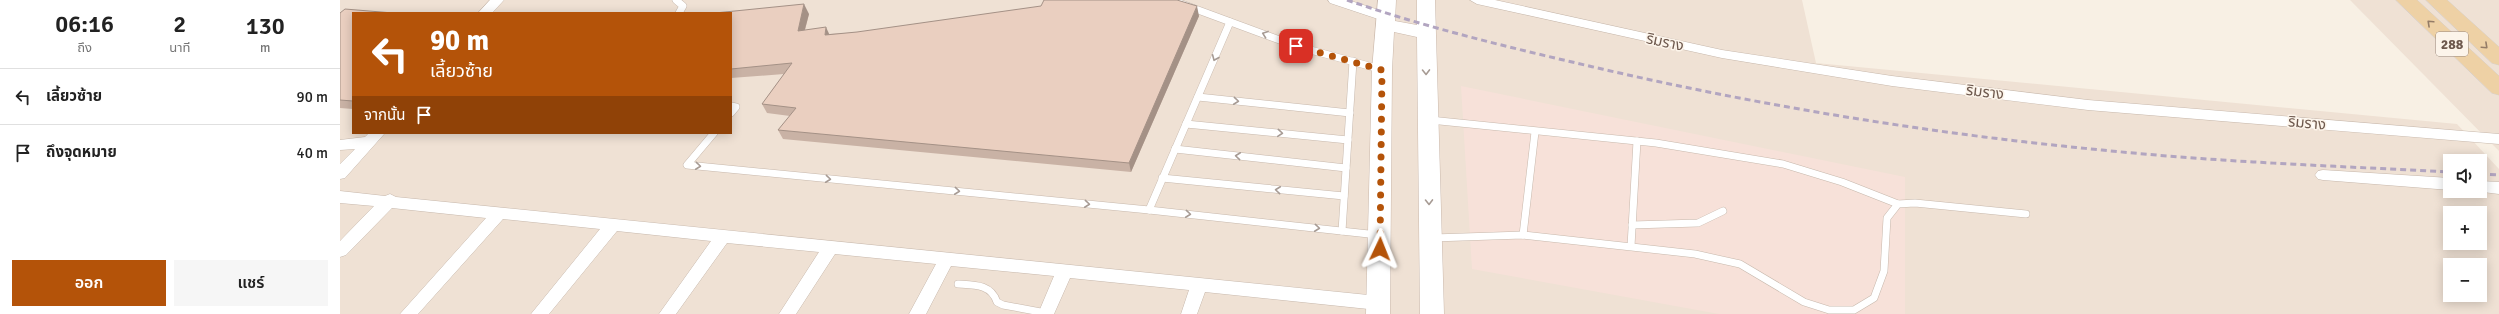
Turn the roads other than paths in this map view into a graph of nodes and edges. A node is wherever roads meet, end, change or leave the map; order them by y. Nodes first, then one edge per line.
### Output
1 (497, 0) edge
2 (676, 0) edge
3 (1171, 0) edge
4 (1335, 0) edge
5 (1426, 0) edge
6 (1477, 0) edge
7 (2406, 0) edge
8 (2436, 0) edge
9 (486, 12) edge
10 (680, 12) edge
11 (1386, 14) edge
12 (1230, 22) junction
13 (1426, 33) junction
14 (2499, 58) edge
15 (1353, 61) junction
16 (1382, 70) junction
17 (2499, 88) edge
18 (1198, 97) junction
19 (732, 106) edge
20 (732, 112) edge
21 (1350, 113) junction
22 (1428, 120) junction
23 (1186, 124) junction
24 (1535, 132) junction
25 (713, 134) edge
26 (374, 138) edge
27 (2499, 139) edge
28 (1348, 140) junction
29 (1637, 141) junction
30 (340, 145) edge
31 (1175, 149) junction
32 (1346, 168) junction
33 (340, 174) edge
34 (2323, 175) dead end
35 (1162, 178) junction
36 (2443, 184) edge
37 (2487, 187) edge
38 (2499, 188) edge
39 (1344, 196) junction
40 (340, 197) edge
41 (390, 200) junction
42 (1898, 204) junction
43 (1149, 210) junction
44 (1723, 211) dead end
45 (500, 212) junction
46 (2026, 214) dead end
47 (614, 224) junction
48 (1632, 225) junction
49 (1342, 231) junction
50 (724, 235) junction
51 (1523, 235) junction
52 (1381, 236) junction
53 (1429, 239) junction
54 (831, 246) junction
55 (1631, 246) junction
56 (340, 251) edge
57 (947, 258) junction
58 (1065, 271) junction
59 (958, 284) dead end
60 (1199, 285) junction
61 (1378, 309) edge
62 (408, 314) edge
63 (539, 314) edge
64 (667, 314) edge
65 (787, 314) edge
66 (917, 314) edge
67 (1046, 314) edge
68 (1189, 314) edge
69 (1432, 314) edge

1 - 9 street
2 - 10 lane
3 - 12 lane
4 - 11 street
5 - 13 main road
6 - 27 street, ริมราง
17 -> 7 main road, 288
8 -> 14 main road, 288
11 - 13 main road
11 - 16 main road
15 -> 12 lane
12 -> 18 lane
13 -> 22 main road
15 - 16 lane
15 - 21 lane
16 - 52 main road
18 -> 21 lane
18 - 23 lane
19 - 20 lane
21 - 28 lane
22 - 24 lane
22 -> 53 main road
23 -> 28 lane
23 - 31 lane
24 - 29 lane
24 - 51 lane
25 -> 43 lane
26 - 30 street
26 - 33 street
28 - 32 lane
29 - 42 lane
29 - 48 lane
32 -> 31 lane
31 - 35 lane
32 - 39 lane
34 - 36 street
39 -> 35 lane
35 - 43 lane
37 - 38 street
39 - 49 lane
40 - 41 street
41 - 45 street
41 - 56 street
42 - 46 lane
42 - 55 lane
43 -> 49 lane
44 - 48 lane
45 - 47 street
45 - 62 street
47 - 50 street
47 - 63 street
48 - 55 lane
49 - 52 lane
50 - 54 street
50 - 64 street
51 - 53 lane
51 - 55 lane
52 - 61 main road
53 - 69 main road
54 - 57 street
54 - 65 street
57 - 58 street
57 - 66 street
58 - 60 street
58 - 67 street
59 - 67 lane
60 - 61 street
60 - 68 street

